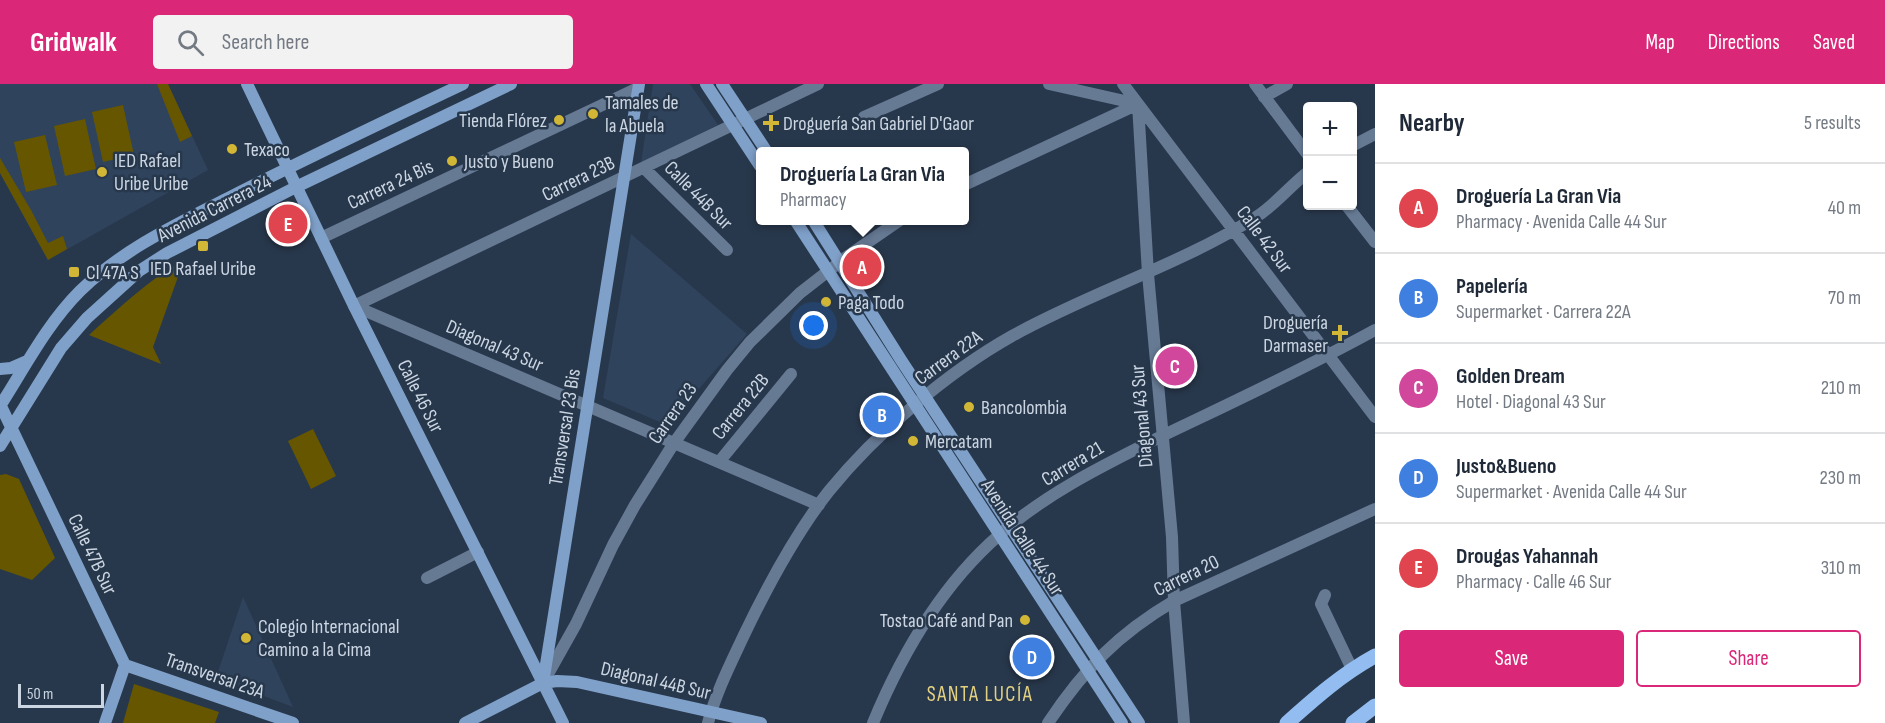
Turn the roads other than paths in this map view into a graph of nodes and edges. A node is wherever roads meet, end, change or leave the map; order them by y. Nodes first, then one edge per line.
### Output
1 (247, 84) edge
2 (511, 84) edge
3 (706, 84) edge
4 (722, 84) edge
5 (819, 84) edge
6 (938, 84) edge
7 (1049, 84) edge
8 (1123, 84) edge
9 (1255, 84) edge
10 (1287, 84) edge
11 (459, 85) edge
12 (639, 86) edge
13 (1264, 97) junction
14 (1138, 104) junction
15 (864, 117) dead end
16 (739, 123) junction
17 (1375, 134) edge
18 (1357, 144) edge
19 (762, 147) edge
20 (1303, 148) edge
21 (756, 158) edge
22 (287, 168) junction
23 (644, 168) junction
24 (1303, 176) edge
25 (623, 178) junction
26 (969, 182) edge
27 (296, 188) junction
28 (1351, 210) edge
29 (798, 225) edge
30 (816, 225) edge
31 (893, 225) edge
32 (1233, 230) junction
33 (1373, 234) edge
34 (321, 238) junction
35 (727, 250) dead end
36 (840, 262) junction
37 (828, 271) junction
38 (1148, 272) junction
39 (354, 306) junction
40 (1375, 330) edge
41 (1329, 356) junction
42 (28, 360) junction
43 (0, 369) edge
44 (791, 374) dead end
45 (926, 397) junction
46 (0, 405) edge
47 (587, 406) junction
48 (915, 406) junction
49 (1375, 417) edge
50 (11, 428) junction
51 (1162, 436) junction
52 (674, 443) junction
53 (0, 446) edge
54 (719, 462) junction
55 (819, 505) junction
56 (1375, 509) edge
57 (1010, 526) junction
58 (998, 535) junction
59 (478, 552) junction
60 (427, 578) dead end
61 (1325, 595) dead end
62 (1174, 601) junction
63 (1375, 656) edge
64 (1097, 660) junction
65 (125, 665) junction
66 (1352, 669) junction
67 (1087, 671) junction
68 (543, 682) junction
69 (1375, 706) edge
70 (710, 718) edge
71 (105, 723) edge
72 (293, 723) edge
73 (465, 723) edge
74 (563, 723) edge
75 (760, 723) edge
76 (873, 723) edge
77 (1048, 723) edge
78 (1122, 723) edge
79 (1139, 723) edge
80 (1184, 723) edge
81 (1287, 723) edge
82 (1353, 723) edge

1 - 22 main road, Calle 46 Sur
2 - 27 main road, Avenida Carrera 24
3 - 16 main road
4 - 16 main road
5 - 16 street, Carrera 23B
6 - 15 street
7 - 14 street
8 - 14 street, Calle 42 Sur
9 - 13 street
10 - 13 street
11 - 22 main road, Avenida Carrera 24
12 - 25 main road, Transversal 23 Bis
12 - 34 street, Carrera 24 Bis
13 - 20 street
14 - 26 street
14 - 32 street, Calle 42 Sur
14 - 38 street, Diagonal 43 Sur
16 - 19 main road
16 - 21 main road
16 - 23 street, Carrera 23B
17 - 18 street
22 - 27 main road, Calle 46 Sur
22 - 42 main road, Avenida Carrera 24
23 - 25 street, Carrera 23B
23 - 35 street, Calle 44B Sur
24 - 32 street, Carrera 22A
25 - 39 street, Carrera 23B
25 - 47 main road, Transversal 23 Bis
27 - 34 main road, Calle 46 Sur
27 - 50 main road, Avenida Carrera 24
28 - 33 street
29 - 37 main road, Avenida Calle 44 Sur
30 - 36 main road, Avenida Calle 44 Sur
31 - 36 street, Carrera 23
32 - 38 street, Carrera 22A
32 - 41 street, Calle 42 Sur
34 - 39 main road, Calle 46 Sur
36 - 37 street, Carrera 23
36 - 45 main road, Avenida Calle 44 Sur
37 - 48 main road, Avenida Calle 44 Sur
37 - 52 street, Carrera 23
38 - 45 street, Carrera 22A
38 - 51 street, Diagonal 43 Sur
39 - 47 street, Diagonal 43 Sur
39 - 59 main road, Calle 46 Sur
40 - 41 street, Carrera 21
41 - 49 street, Calle 42 Sur
41 - 51 street, Carrera 21
42 - 43 main road
42 - 46 main road, Avenida Carrera 24
44 - 54 street, Carrera 22B
45 - 48 street, Carrera 22A
45 - 57 main road, Avenida Calle 44 Sur
46 - 50 main road, Calle 47B Sur
47 - 52 street, Diagonal 43 Sur
47 - 68 main road, Transversal 23 Bis
48 - 55 street, Carrera 22A
48 - 58 main road, Avenida Calle 44 Sur
50 - 53 main road, Avenida Carrera 24
50 - 65 main road, Calle 47B Sur
51 - 57 street, Carrera 21
51 - 62 street, Diagonal 43 Sur
52 - 54 street, Diagonal 43 Sur
52 - 68 street, Carrera 23
54 - 55 street, Diagonal 43 Sur
55 - 70 street, Carrera 22A
56 - 62 street, Carrera 20
57 - 58 street, Carrera 21
57 - 64 main road, Avenida Calle 44 Sur
58 - 67 main road, Avenida Calle 44 Sur
58 - 76 street, Carrera 21
59 - 60 street
59 - 68 main road, Calle 46 Sur
61 - 66 street
62 - 64 street, Carrera 20
62 - 80 street, Diagonal 43 Sur
63 - 66 main road
64 - 67 street, Carrera 20
64 - 79 main road, Avenida Calle 44 Sur
65 - 71 main road
65 - 72 main road, Transversal 23A
66 - 81 main road
67 - 77 street, Carrera 20
67 - 78 main road, Avenida Calle 44 Sur
68 - 70 main road, Diagonal 44B Sur
68 - 73 main road
68 - 74 main road, Calle 46 Sur
69 - 82 main road
70 - 75 main road, Diagonal 44B Sur

